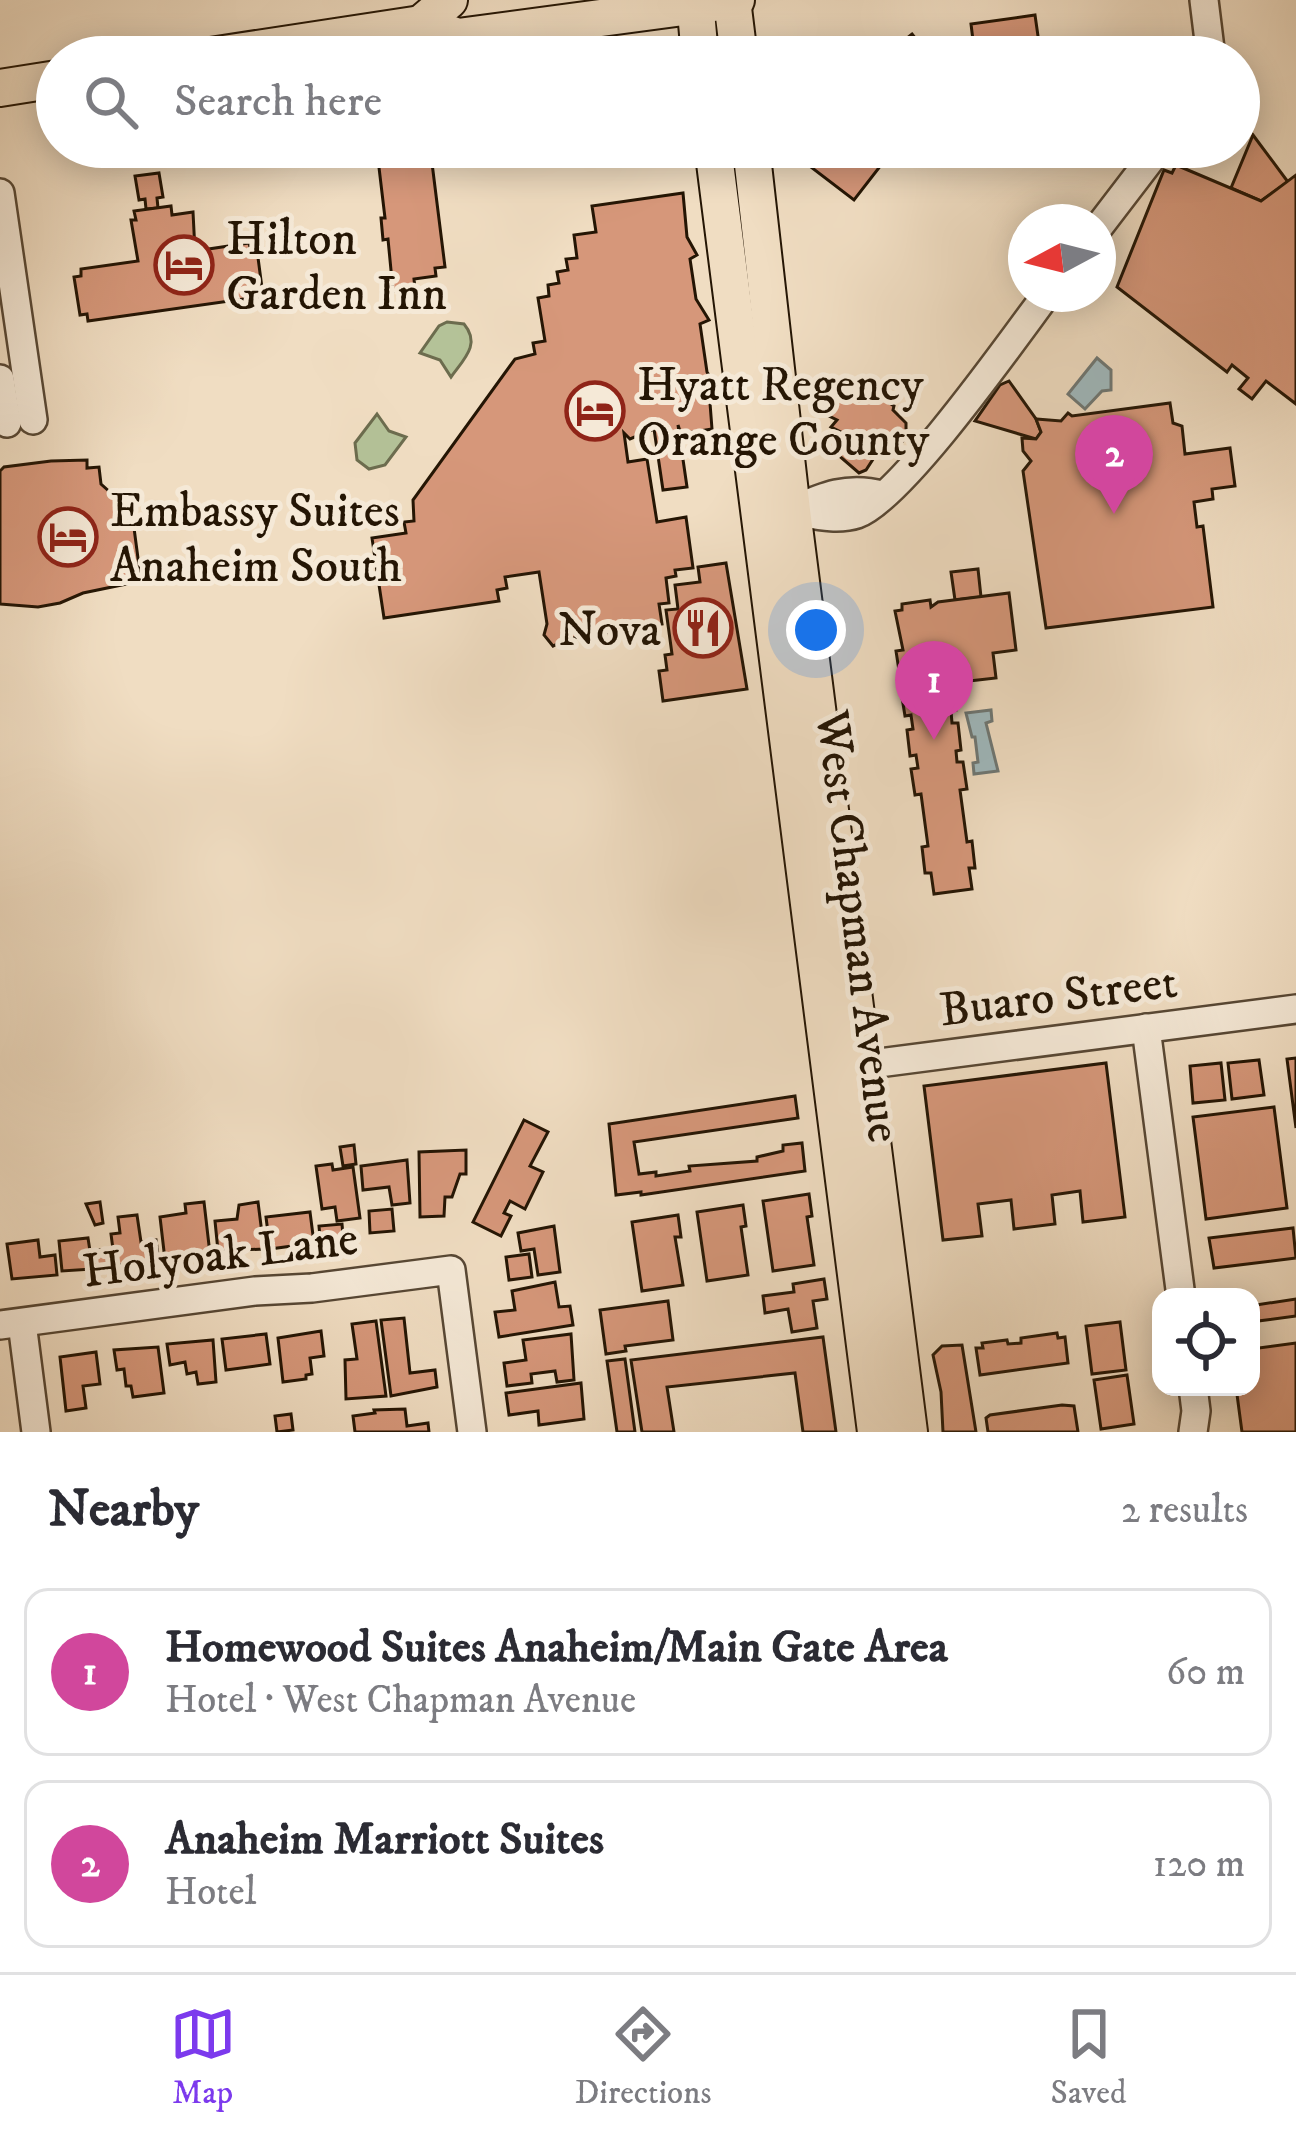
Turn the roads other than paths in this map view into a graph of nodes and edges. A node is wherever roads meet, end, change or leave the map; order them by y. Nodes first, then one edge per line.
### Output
1 (734, 0) edge
2 (1204, 0) edge
3 (695, 3) edge
4 (435, 12) edge
5 (312, 36) edge
6 (457, 36) edge
7 (465, 36) edge
8 (698, 36) edge
9 (737, 36) edge
10 (1208, 36) edge
11 (36, 82) edge
12 (0, 88) edge
13 (717, 168) edge
14 (752, 168) edge
15 (1144, 168) edge
16 (0, 193) edge
17 (1116, 204) edge
18 (1033, 312) edge
19 (0, 379) edge
20 (775, 513) junction
21 (1296, 1009) edge
22 (1146, 1028) junction
23 (847, 1067) junction
24 (1180, 1288) edge
25 (11, 1324) edge
26 (1194, 1396) edge
27 (36, 1432) edge
28 (472, 1432) edge
29 (876, 1432) edge
30 (909, 1432) edge
31 (1193, 1432) edge

1 - 3 main road
1 - 9 main road
2 - 10 street
3 - 7 main road
3 - 8 main road
4 - 5 main road
4 - 6 main road
11 - 12 main road
13 - 20 main road, West Chapman Avenue
14 - 20 main road, West Chapman Avenue
15 - 17 street
16 - 19 street
18 - 20 street
20 - 23 main road, West Chapman Avenue
21 - 22 street, Buaro Street
22 - 23 street, Buaro Street
22 - 24 street
23 - 29 main road, West Chapman Avenue
23 - 30 main road, West Chapman Avenue
25 - 27 street
25 - 28 street, Holyoak Lane
26 - 31 street

